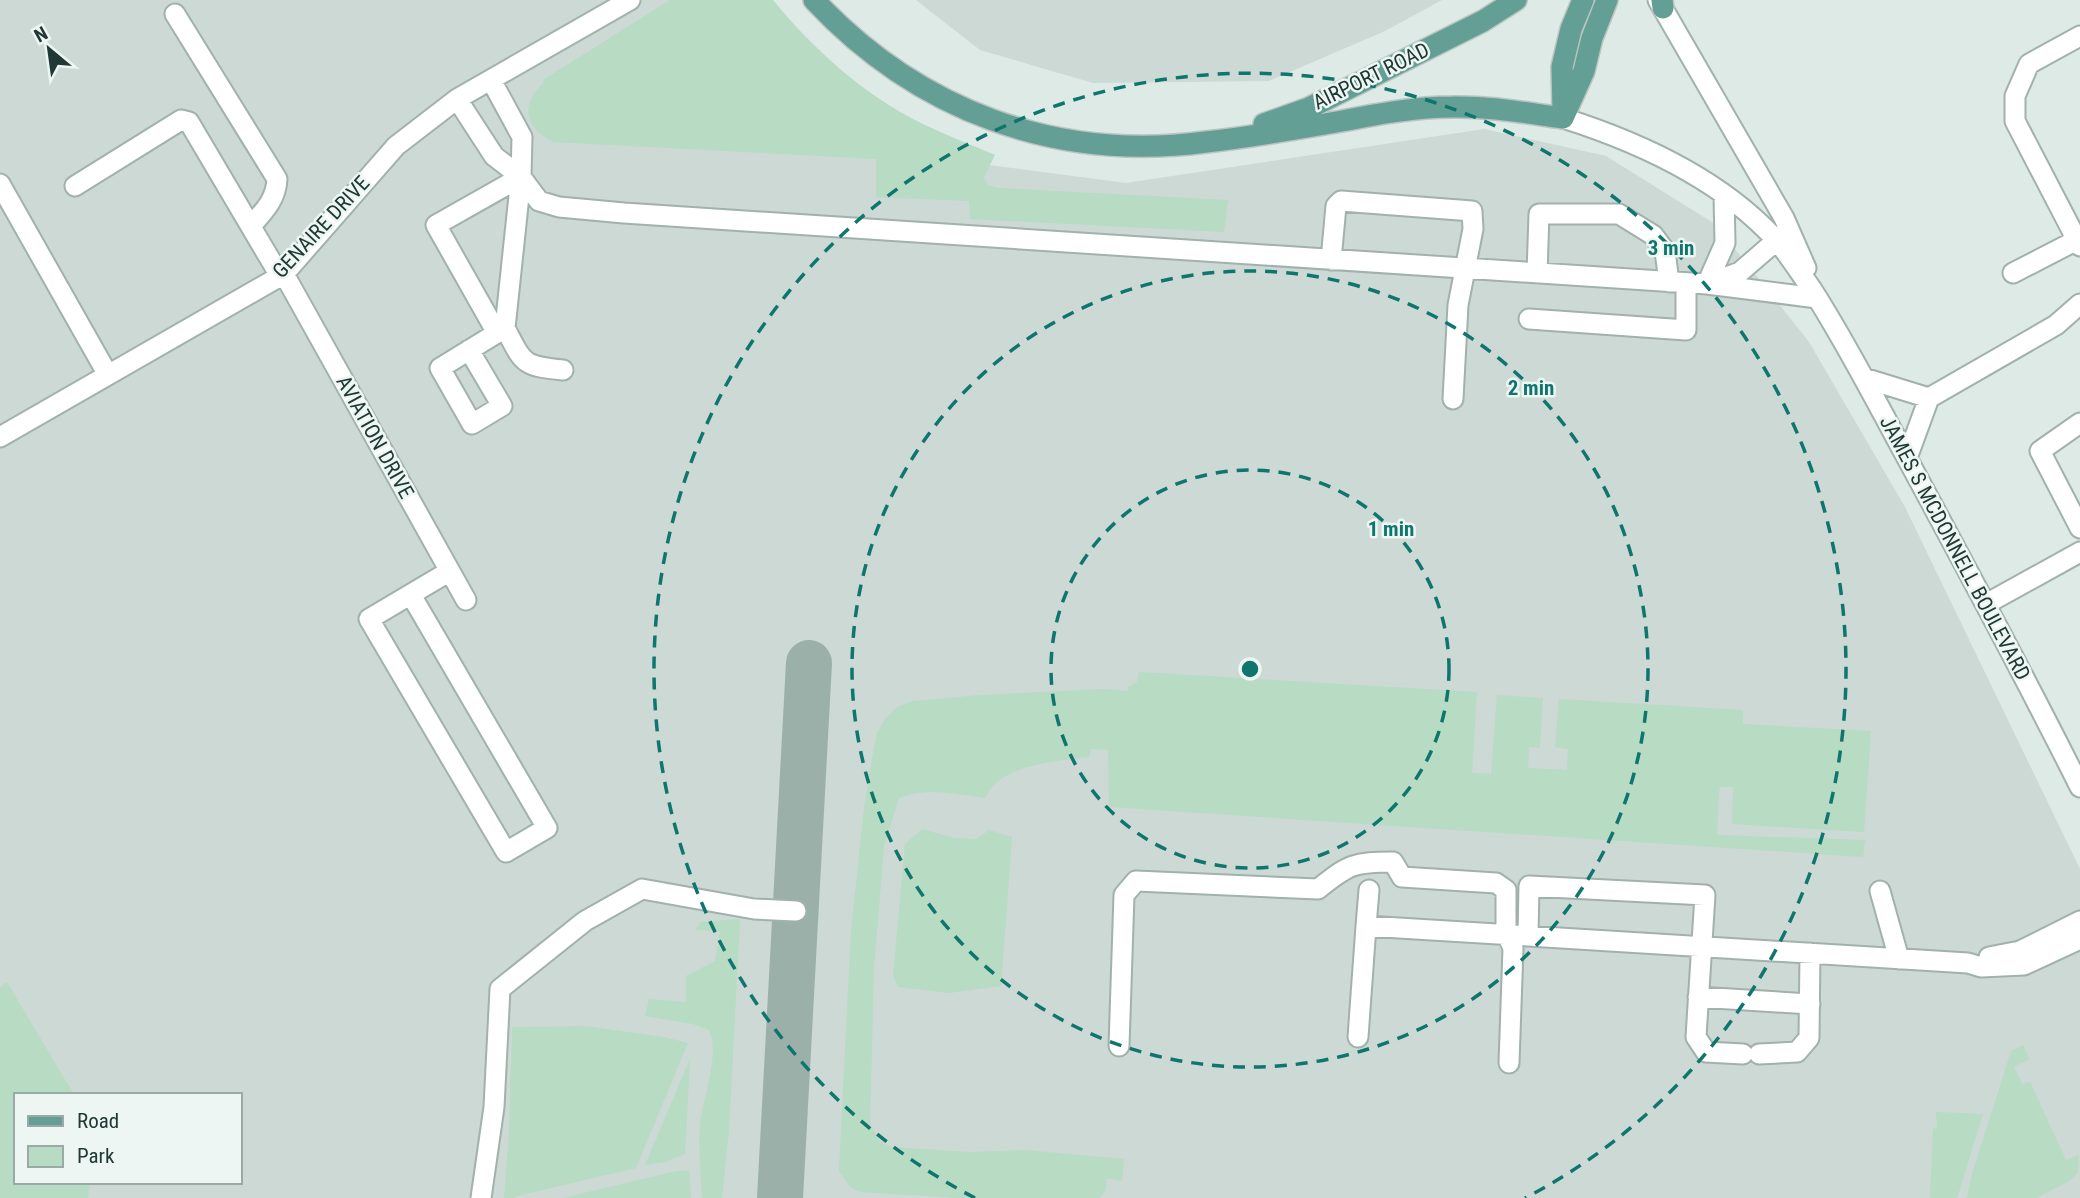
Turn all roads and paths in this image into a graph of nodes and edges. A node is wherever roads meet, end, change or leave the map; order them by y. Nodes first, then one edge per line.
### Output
1 (630, 0) edge
2 (814, 0) edge
3 (1516, 0) edge
4 (1583, 0) edge
5 (1607, 0) edge
6 (1661, 3) edge
7 (175, 14) dead end
8 (2080, 36) edge
9 (491, 80) junction
10 (457, 99) junction
11 (1563, 118) junction
12 (1221, 140) junction
13 (521, 177) junction
14 (0, 184) edge
15 (75, 186) dead end
16 (1724, 196) junction
17 (6, 211) edge
18 (251, 226) junction
19 (1783, 235) junction
20 (2079, 243) edge
21 (1331, 260) junction
22 (1466, 269) junction
23 (1537, 273) junction
24 (2013, 273) dead end
25 (282, 275) junction
26 (1678, 282) junction
27 (1707, 284) junction
28 (1821, 304) junction
29 (2080, 304) edge
30 (1529, 319) dead end
31 (501, 330) junction
32 (469, 350) dead end
33 (563, 370) dead end
34 (108, 375) junction
35 (1864, 378) junction
36 (1929, 398) junction
37 (1453, 399) dead end
38 (2080, 423) edge
39 (0, 438) edge
40 (1907, 458) junction
41 (2075, 506) edge
42 (2080, 528) edge
43 (2080, 552) edge
44 (450, 571) junction
45 (411, 595) junction
46 (466, 600) dead end
47 (1986, 604) junction
48 (2080, 788) edge
49 (1369, 890) dead end
50 (1880, 891) dead end
51 (796, 911) dead end
52 (2080, 921) edge
53 (1366, 926) junction
54 (1506, 933) junction
55 (1528, 935) junction
56 (2080, 939) edge
57 (1702, 946) junction
58 (1810, 953) junction
59 (1899, 959) junction
60 (1968, 963) junction
61 (1698, 997) junction
62 (1810, 1004) junction
63 (1359, 1037) dead end
64 (1119, 1046) dead end
65 (1509, 1063) dead end
66 (481, 1198) edge

1 - 9 street, GENAIRE DRIVE
2 - 12 main road, JAMES S MCDONNELL BOULEVARD
3 - 12 main road, AIRPORT ROAD
4 - 11 main road
5 - 11 main road
6 - 19 street, JAMES S MCDONNELL BOULEVARD
7 - 18 street
8 - 20 street
9 - 10 street, GENAIRE DRIVE
9 - 13 street
10 - 13 street
10 - 25 street, GENAIRE DRIVE
11 - 12 main road, JAMES S MCDONNELL BOULEVARD
11 - 16 street, JAMES S MCDONNELL BOULEVARD
13 - 21 street
13 - 31 street
13 - 31 street
14 - 17 street
15 - 18 street, AVIATION DRIVE
16 - 19 street, JAMES S MCDONNELL BOULEVARD
16 - 27 street
17 - 34 street
18 - 25 street, AVIATION DRIVE
19 - 27 street
19 - 28 street, JAMES S MCDONNELL BOULEVARD
20 - 24 street
21 - 22 street
21 - 22 street
22 - 23 street
22 - 37 street
23 - 26 street
23 - 26 street
25 - 34 street, GENAIRE DRIVE
25 - 44 street, AVIATION DRIVE
26 - 27 street
26 - 30 street
27 - 28 street
28 - 35 street, JAMES S MCDONNELL BOULEVARD
29 - 36 street
31 - 32 street
31 - 33 street
34 - 39 street, GENAIRE DRIVE
35 - 36 street
35 - 40 street, JAMES S MCDONNELL BOULEVARD
36 - 40 street
38 - 41 street
40 - 47 street, JAMES S MCDONNELL BOULEVARD
41 - 42 street
43 - 47 street
44 - 45 street
44 - 46 street, AVIATION DRIVE
45 - 45 street
47 - 48 street, JAMES S MCDONNELL BOULEVARD
49 - 53 street
50 - 59 street
51 - 66 street
52 - 60 street
53 - 54 street
53 - 63 street
54 - 55 street
54 - 64 street
54 - 65 street
55 - 57 street
55 - 57 street
56 - 60 street
57 - 58 street
57 - 61 street
58 - 59 street
58 - 62 street
59 - 60 street
61 - 62 street
61 - 62 street

